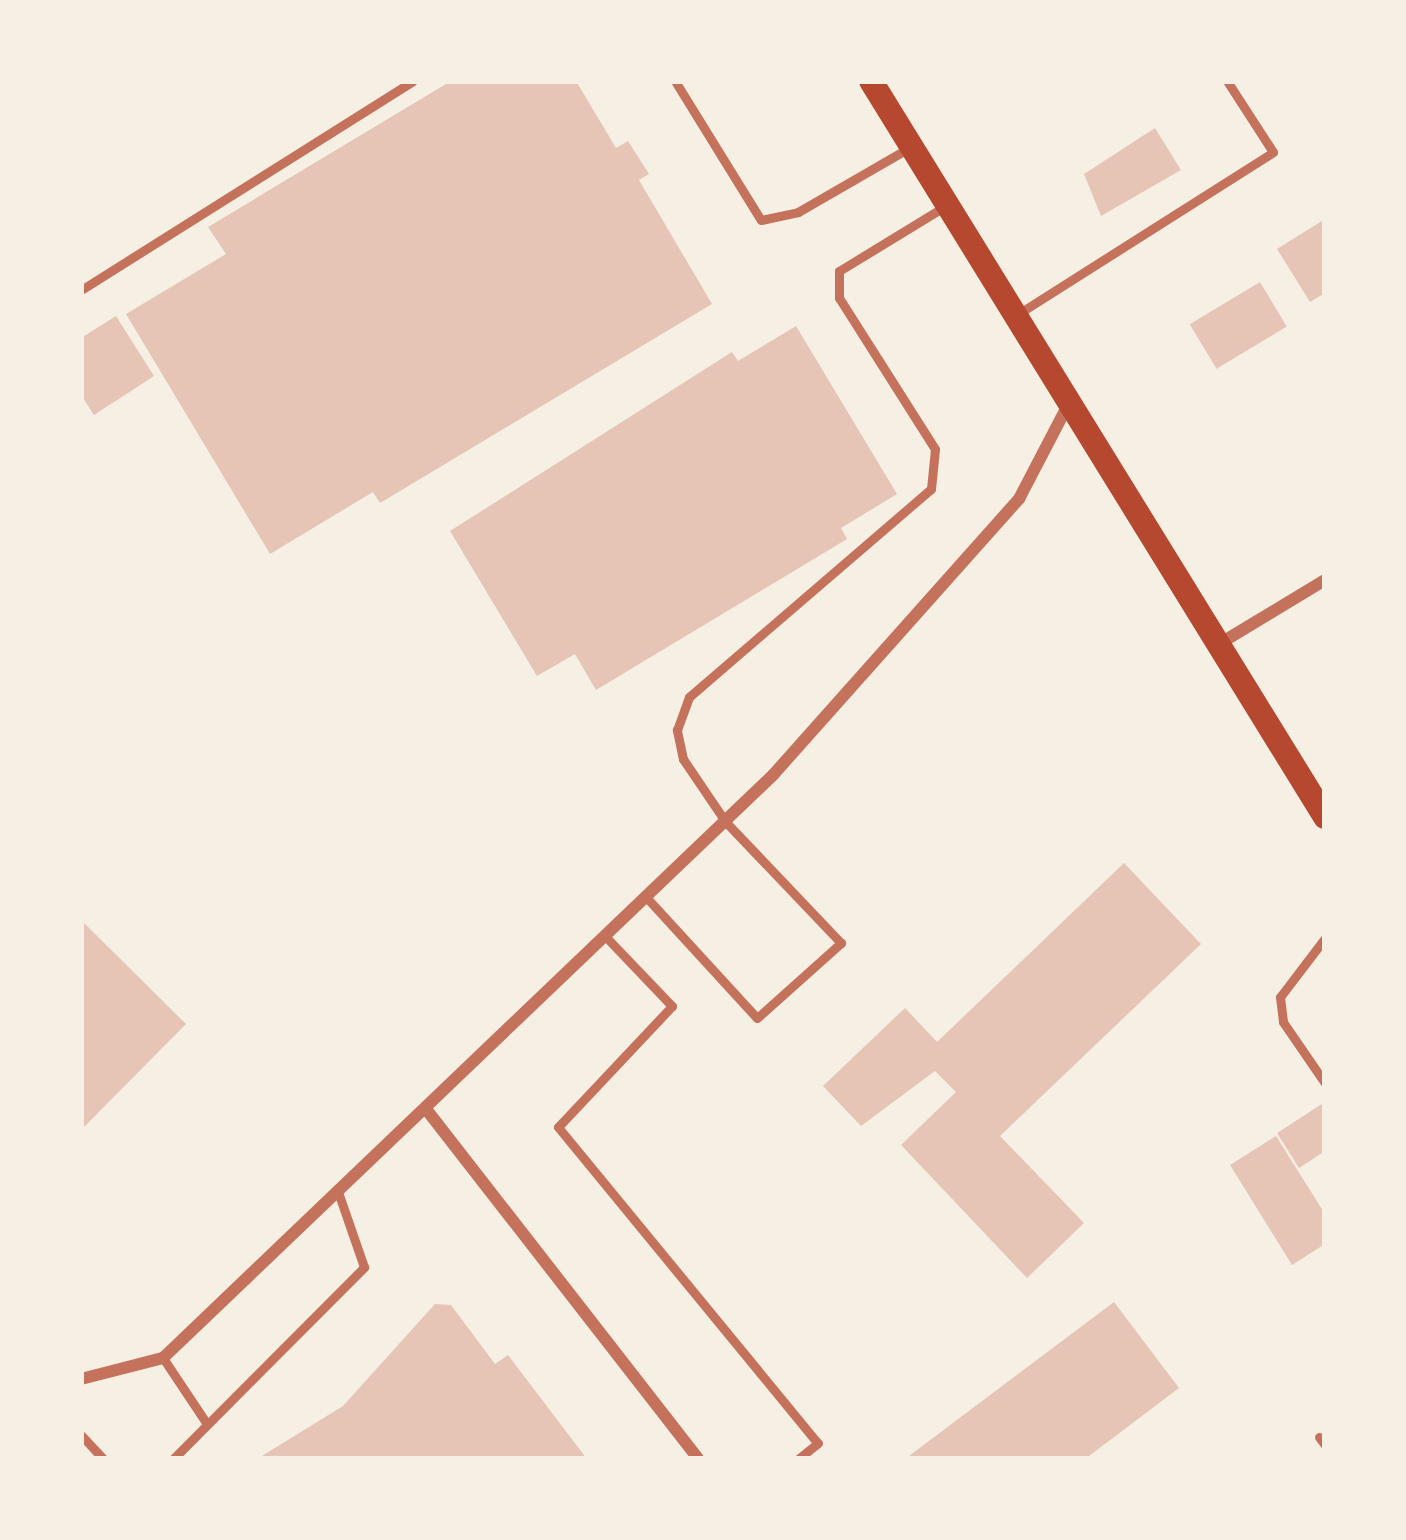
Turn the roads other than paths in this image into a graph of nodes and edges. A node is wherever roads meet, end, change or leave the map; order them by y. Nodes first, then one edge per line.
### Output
1 (413, 81) edge
2 (675, 81) edge
3 (871, 81) edge
4 (1227, 81) edge
5 (912, 146) junction
6 (949, 204) junction
7 (81, 290) edge
8 (1018, 314) junction
9 (1071, 399) junction
10 (1325, 580) edge
11 (1219, 644) junction
12 (1325, 817) edge
13 (725, 821) junction
14 (646, 897) junction
15 (605, 936) junction
16 (1325, 938) edge
17 (1325, 1083) edge
18 (426, 1109) junction
19 (338, 1192) junction
20 (163, 1358) junction
21 (81, 1379) edge
22 (208, 1424) junction
23 (81, 1435) edge
24 (103, 1459) edge
25 (173, 1459) edge
26 (698, 1459) edge
27 (798, 1459) edge

1 - 7 lane
2 - 5 lane
3 - 5 main road
4 - 8 lane
5 - 6 main road
6 - 8 main road
6 - 13 lane
8 - 9 main road
9 - 11 main road
9 - 13 street
10 - 11 street
11 - 12 main road
13 - 14 street
13 - 14 lane
14 - 15 street
15 - 18 street
15 - 27 lane
16 - 17 lane
18 - 19 street
18 - 26 street
19 - 20 street
19 - 22 lane
20 - 21 street
20 - 22 lane
22 - 25 lane
23 - 24 lane

